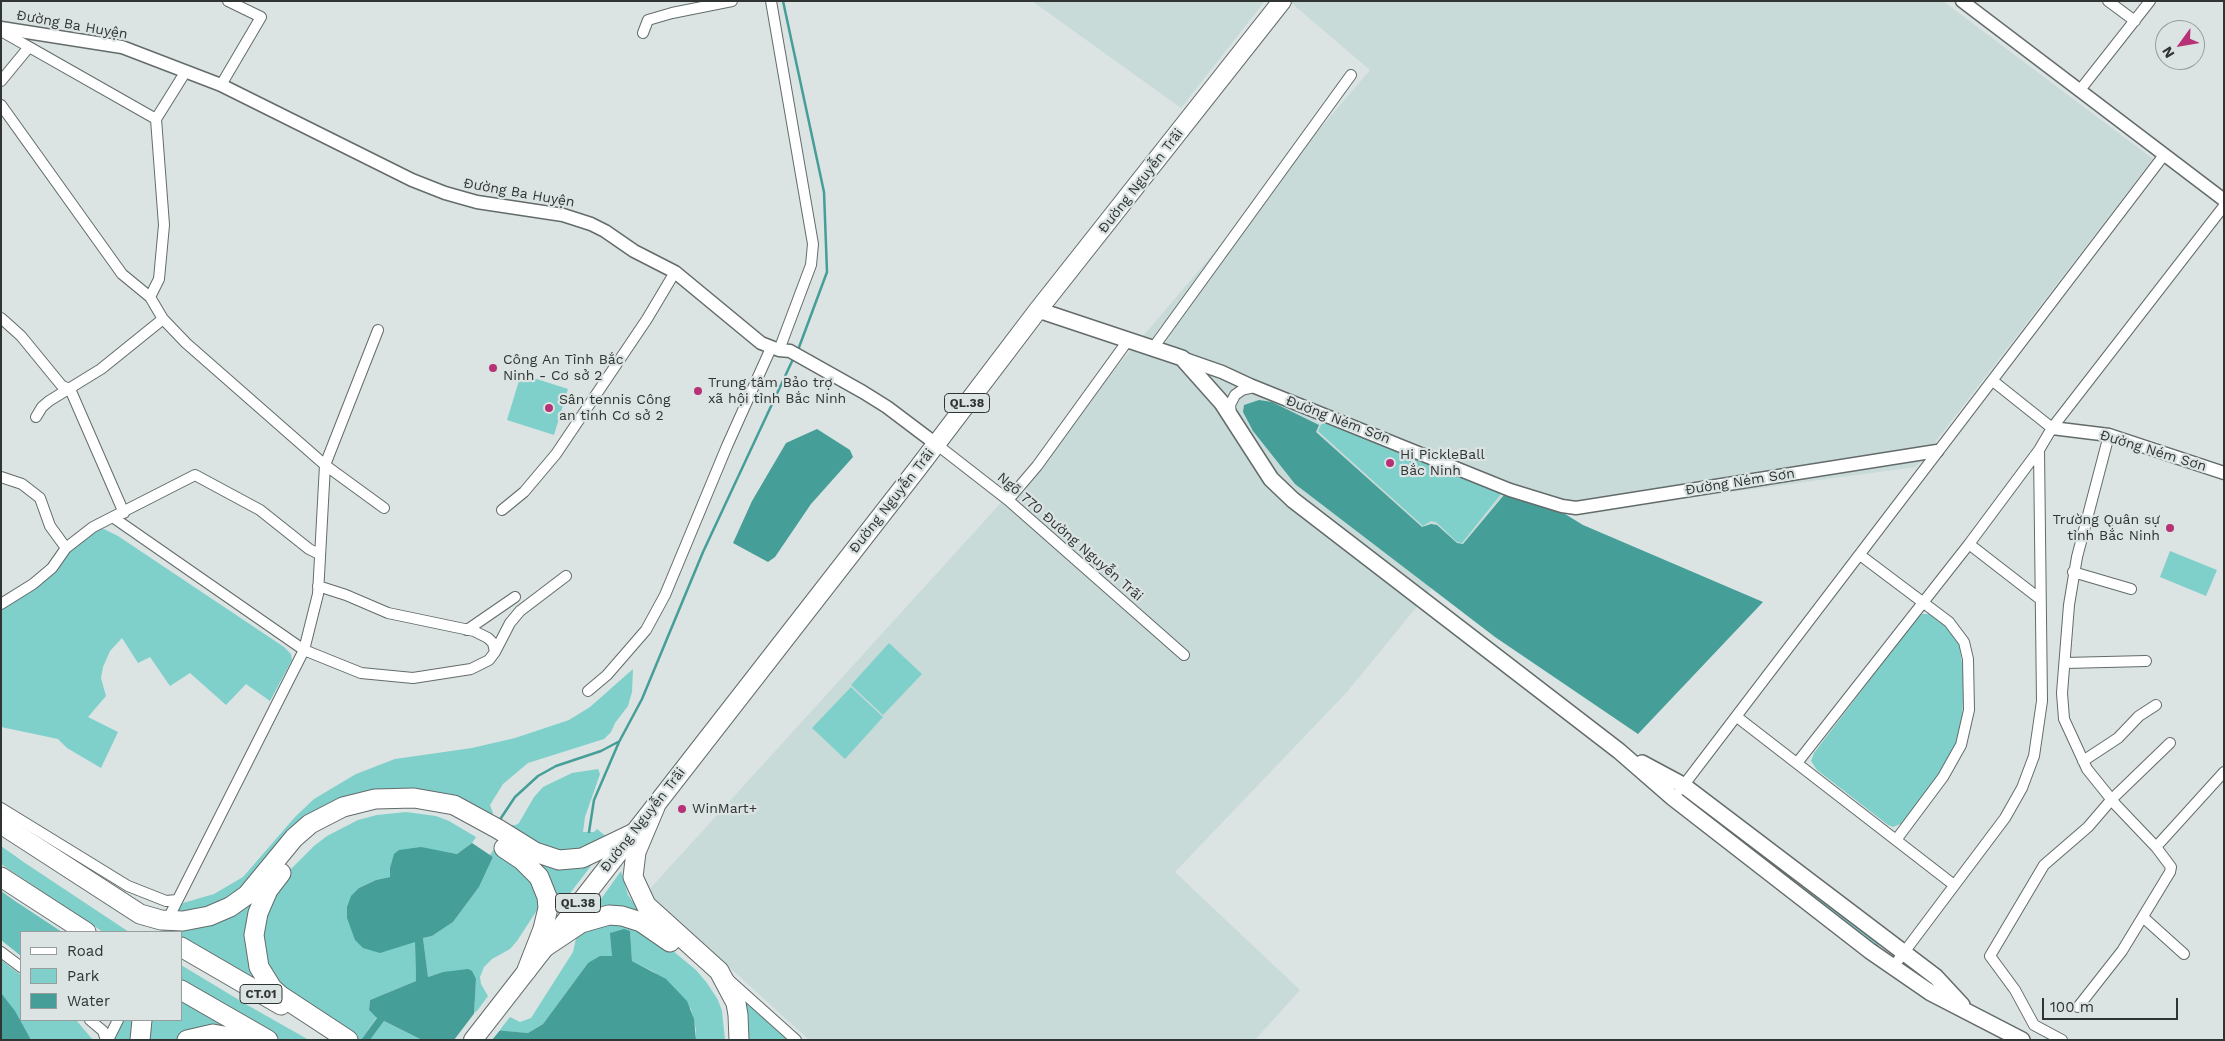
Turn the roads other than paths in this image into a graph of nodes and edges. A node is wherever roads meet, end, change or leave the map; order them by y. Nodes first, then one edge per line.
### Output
1 (228, 1) edge
2 (732, 1) edge
3 (771, 1) edge
4 (1282, 1) edge
5 (1962, 1) edge
6 (2108, 1) edge
7 (2150, 1) edge
8 (2135, 21) junction
9 (1, 28) edge
10 (1, 31) edge
11 (643, 33) dead end
12 (29, 47) junction
13 (186, 70) junction
14 (1351, 75) dead end
15 (1, 81) edge
16 (221, 85) junction
17 (2080, 90) junction
18 (1, 106) edge
19 (156, 119) junction
20 (2164, 155) junction
21 (2224, 200) edge
22 (2224, 206) edge
23 (675, 272) junction
24 (150, 297) junction
25 (1038, 310) junction
26 (1, 318) edge
27 (163, 319) junction
28 (378, 330) dead end
29 (1130, 339) junction
30 (1153, 348) junction
31 (779, 349) junction
32 (1182, 358) junction
33 (1993, 381) junction
34 (1255, 387) junction
35 (70, 389) junction
36 (36, 417) dead end
37 (1232, 419) junction
38 (2052, 428) junction
39 (2109, 435) junction
40 (936, 444) junction
41 (2039, 450) junction
42 (1937, 451) junction
43 (324, 466) junction
44 (2224, 473) edge
45 (1, 477) edge
46 (1008, 500) junction
47 (384, 508) dead end
48 (502, 510) dead end
49 (124, 513) junction
50 (114, 518) junction
51 (1968, 544) junction
52 (66, 548) junction
53 (319, 554) junction
54 (1860, 555) junction
55 (2073, 572) dead end
56 (566, 576) dead end
57 (318, 586) junction
58 (2131, 589) dead end
59 (515, 598) dead end
60 (2040, 599) junction
61 (1923, 603) junction
62 (1, 604) edge
63 (467, 630) junction
64 (304, 650) junction
65 (495, 652) junction
66 (1184, 654) dead end
67 (2146, 661) dead end
68 (2065, 663) junction
69 (588, 691) dead end
70 (2156, 704) dead end
71 (1737, 717) junction
72 (2170, 743) dead end
73 (1619, 751) junction
74 (2083, 761) junction
75 (1797, 763) junction
76 (2224, 772) edge
77 (1683, 785) junction
78 (1673, 798) junction
79 (2112, 799) junction
80 (655, 806) junction
81 (1, 808) edge
82 (1, 824) edge
83 (1, 834) edge
84 (632, 834) junction
85 (1896, 840) junction
86 (2156, 848) junction
87 (1792, 868) junction
88 (1, 877) edge
89 (1781, 882) junction
90 (1954, 886) junction
91 (1, 887) edge
92 (177, 900) junction
93 (171, 913) dead end
94 (2144, 918) junction
95 (68, 931) edge
96 (84, 931) edge
97 (154, 931) edge
98 (544, 947) junction
99 (182, 948) edge
100 (1, 952) edge
101 (1903, 952) junction
102 (2184, 954) dead end
103 (20, 967) edge
104 (1892, 967) junction
105 (527, 970) junction
106 (719, 971) junction
107 (182, 991) edge
108 (2078, 1007) dead end
109 (1971, 1014) junction
110 (91, 1021) edge
111 (117, 1021) edge
112 (142, 1021) edge
113 (2032, 1022) junction
114 (107, 1040) edge
115 (140, 1040) edge
116 (187, 1040) edge
117 (246, 1040) edge
118 (268, 1040) edge
119 (341, 1040) edge
120 (348, 1040) edge
121 (473, 1040) edge
122 (728, 1040) edge
123 (739, 1040) edge
124 (796, 1040) edge
125 (2022, 1040) edge
126 (2062, 1040) edge

1 - 16 street
2 - 11 street
3 - 31 street
4 - 25 highway, Đường Nguyễn Trãi / QL.38
5 - 17 street
6 - 8 street
7 - 8 street
8 - 17 street
9 - 13 street, Đường Ba Huyện
10 - 12 street
12 - 15 street
12 - 19 street
13 - 16 street, Đường Ba Huyện
13 - 19 street
14 - 30 street
16 - 23 street, Đường Ba Huyện
17 - 20 street
18 - 24 street
19 - 24 street
20 - 21 street
20 - 33 street
22 - 38 street
23 - 31 street, Đường Ba Huyện
23 - 48 street
24 - 27 street
25 - 29 main road, Đường Ném Sơn
25 - 40 highway, Đường Nguyễn Trãi / QL.38
26 - 35 street
27 - 35 street
27 - 43 street
28 - 43 street
29 - 30 main road, Đường Ném Sơn
29 - 46 street
30 - 32 main road, Đường Ném Sơn
31 - 40 street, Đường Ba Huyện
31 - 69 street
32 - 34 street, Đường Ném Sơn
32 - 37 main road
33 - 38 street
33 - 42 street
34 - 37 street
34 - 42 street, Đường Ném Sơn
35 - 36 street
35 - 49 street
37 - 73 main road
38 - 39 street, Đường Ném Sơn
38 - 41 street
39 - 44 street, Đường Ném Sơn
39 - 68 street
40 - 46 street, Ngõ 770 Đường Nguyễn Trãi
40 - 80 highway, Đường Nguyễn Trãi / QL.38
41 - 51 street
41 - 60 street
42 - 54 street
43 - 47 street
43 - 53 street
45 - 52 street
46 - 66 street, Ngõ 770 Đường Nguyễn Trãi
49 - 50 street
49 - 53 street
50 - 52 street
50 - 64 street
51 - 60 street
51 - 61 street
52 - 62 street
53 - 57 street
54 - 61 street
54 - 71 street
55 - 58 street
56 - 65 street
57 - 63 street
57 - 64 street
59 - 63 street
60 - 90 street
61 - 75 street
61 - 85 street
63 - 65 street
64 - 65 street
64 - 92 street
67 - 68 street
68 - 74 street
70 - 74 street
71 - 75 street
71 - 77 street
72 - 79 street
73 - 77 main road
73 - 78 main road
74 - 79 street
75 - 85 street
76 - 86 street
77 - 78 street
77 - 87 main road
78 - 89 main road
79 - 86 street
79 - 113 street
80 - 84 highway, Đường Nguyễn Trãi / QL.38
80 - 106 highway
81 - 92 street
82 - 84 highway
83 - 97 highway
84 - 98 highway, Đường Nguyễn Trãi / QL.38
85 - 90 street
86 - 94 street
87 - 89 main road
87 - 101 main road
88 - 96 highway
89 - 104 main road
90 - 101 street
91 - 95 highway
92 - 93 street
94 - 102 street
94 - 108 street
98 - 105 highway, Đường Nguyễn Trãi / QL.38
98 - 122 highway
99 - 119 highway, CT.01
100 - 103 street
101 - 104 street
101 - 109 main road
104 - 109 main road
105 - 120 highway
105 - 121 highway, Đường Nguyễn Trãi / QL.38
106 - 123 highway
106 - 124 street
107 - 118 highway, CT.01
109 - 125 main road
110 - 114 street
111 - 114 street
112 - 115 highway
113 - 125 street
113 - 126 street
116 - 117 highway

